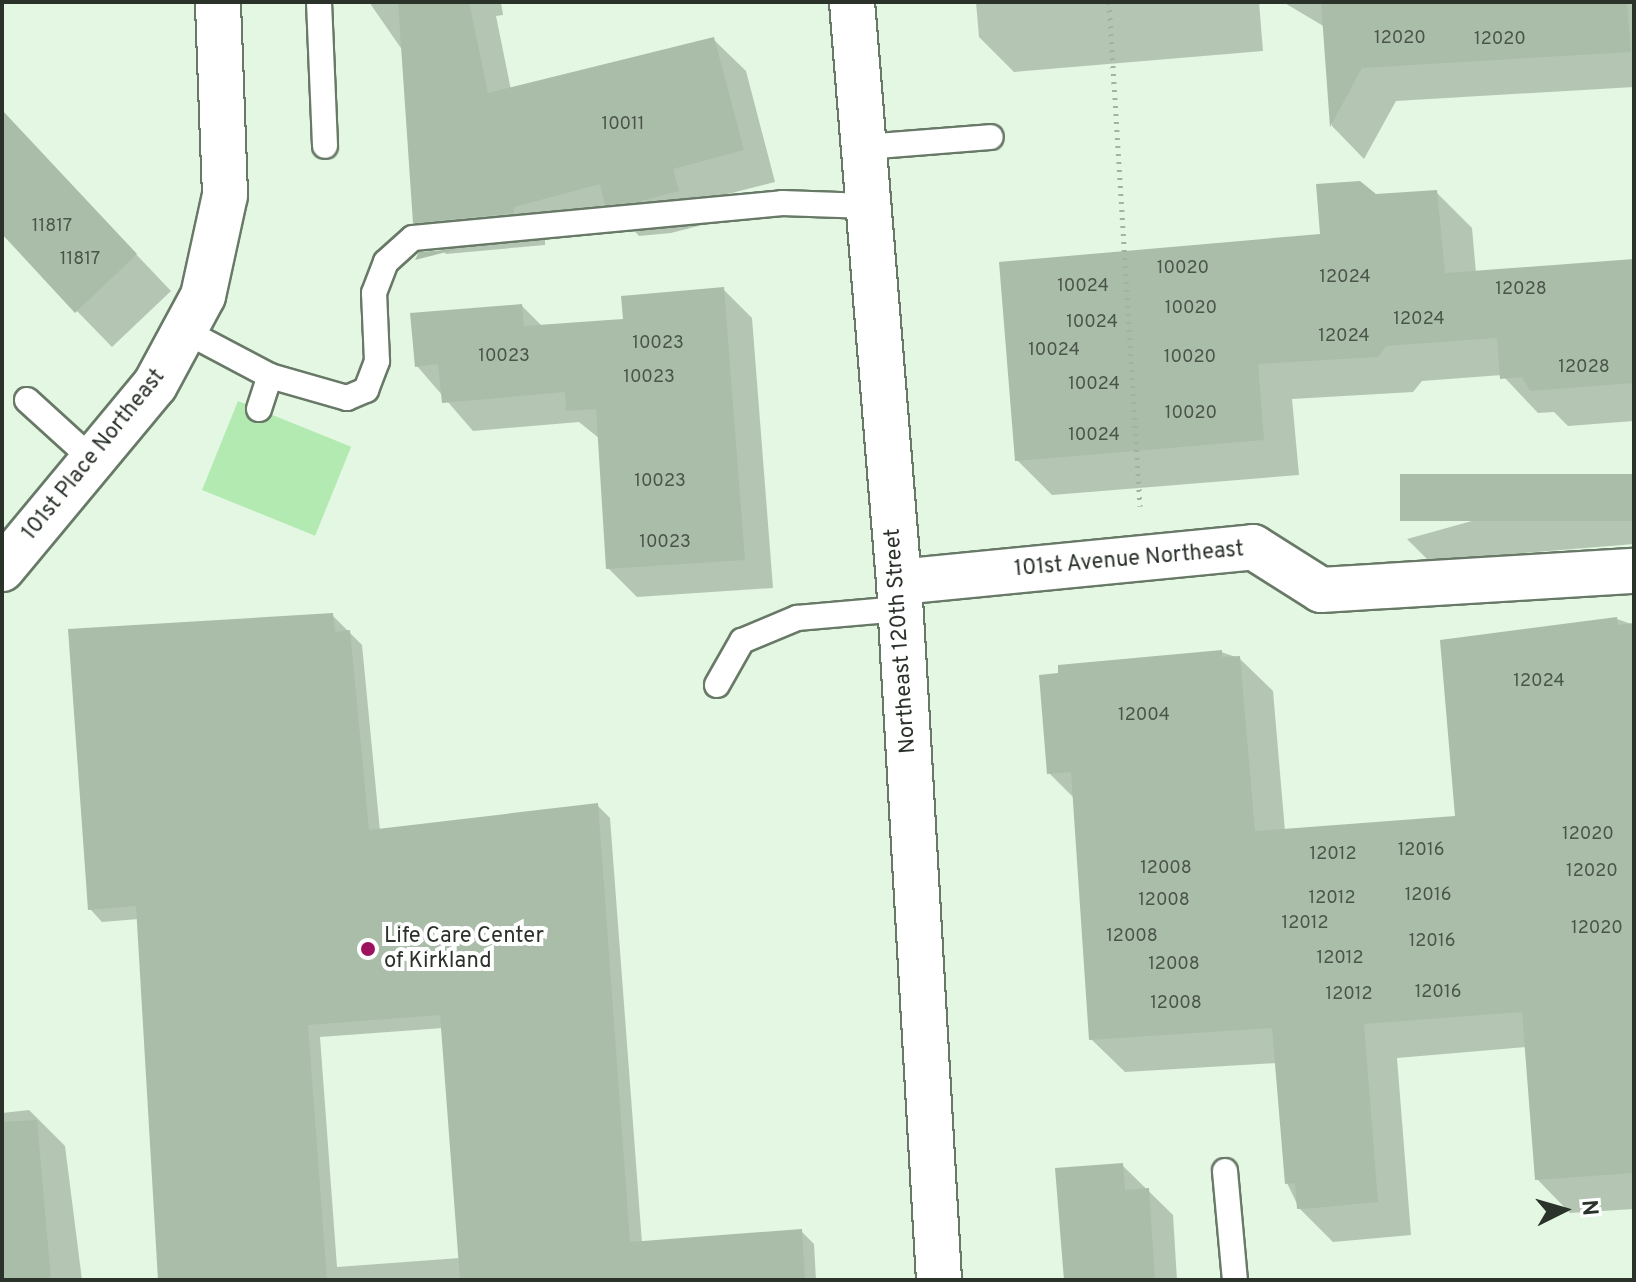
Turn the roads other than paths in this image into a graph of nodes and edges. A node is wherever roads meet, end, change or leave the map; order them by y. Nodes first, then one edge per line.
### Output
1 (218, 2) edge
2 (319, 2) edge
3 (852, 2) edge
4 (991, 137) dead end
5 (325, 146) dead end
6 (864, 147) junction
7 (868, 206) junction
8 (194, 314) junction
9 (270, 376) junction
10 (27, 400) dead end
11 (259, 409) dead end
12 (93, 460) junction
13 (2, 569) edge
14 (1634, 571) edge
15 (899, 596) junction
16 (717, 685) dead end
17 (1225, 1171) dead end
18 (939, 1280) edge
19 (1235, 1280) edge

1 - 8 street, 101st Place Northeast
2 - 5 lane
3 - 6 street, Northeast 120th Street
4 - 6 lane
6 - 7 street, Northeast 120th Street
7 - 9 lane
7 - 15 street, Northeast 120th Street
8 - 9 lane
8 - 12 street, 101st Place Northeast
9 - 11 lane
10 - 12 lane
12 - 13 street, 101st Place Northeast
14 - 15 street, 101st Avenue Northeast
15 - 16 lane
15 - 18 street, Northeast 120th Street
17 - 19 lane

